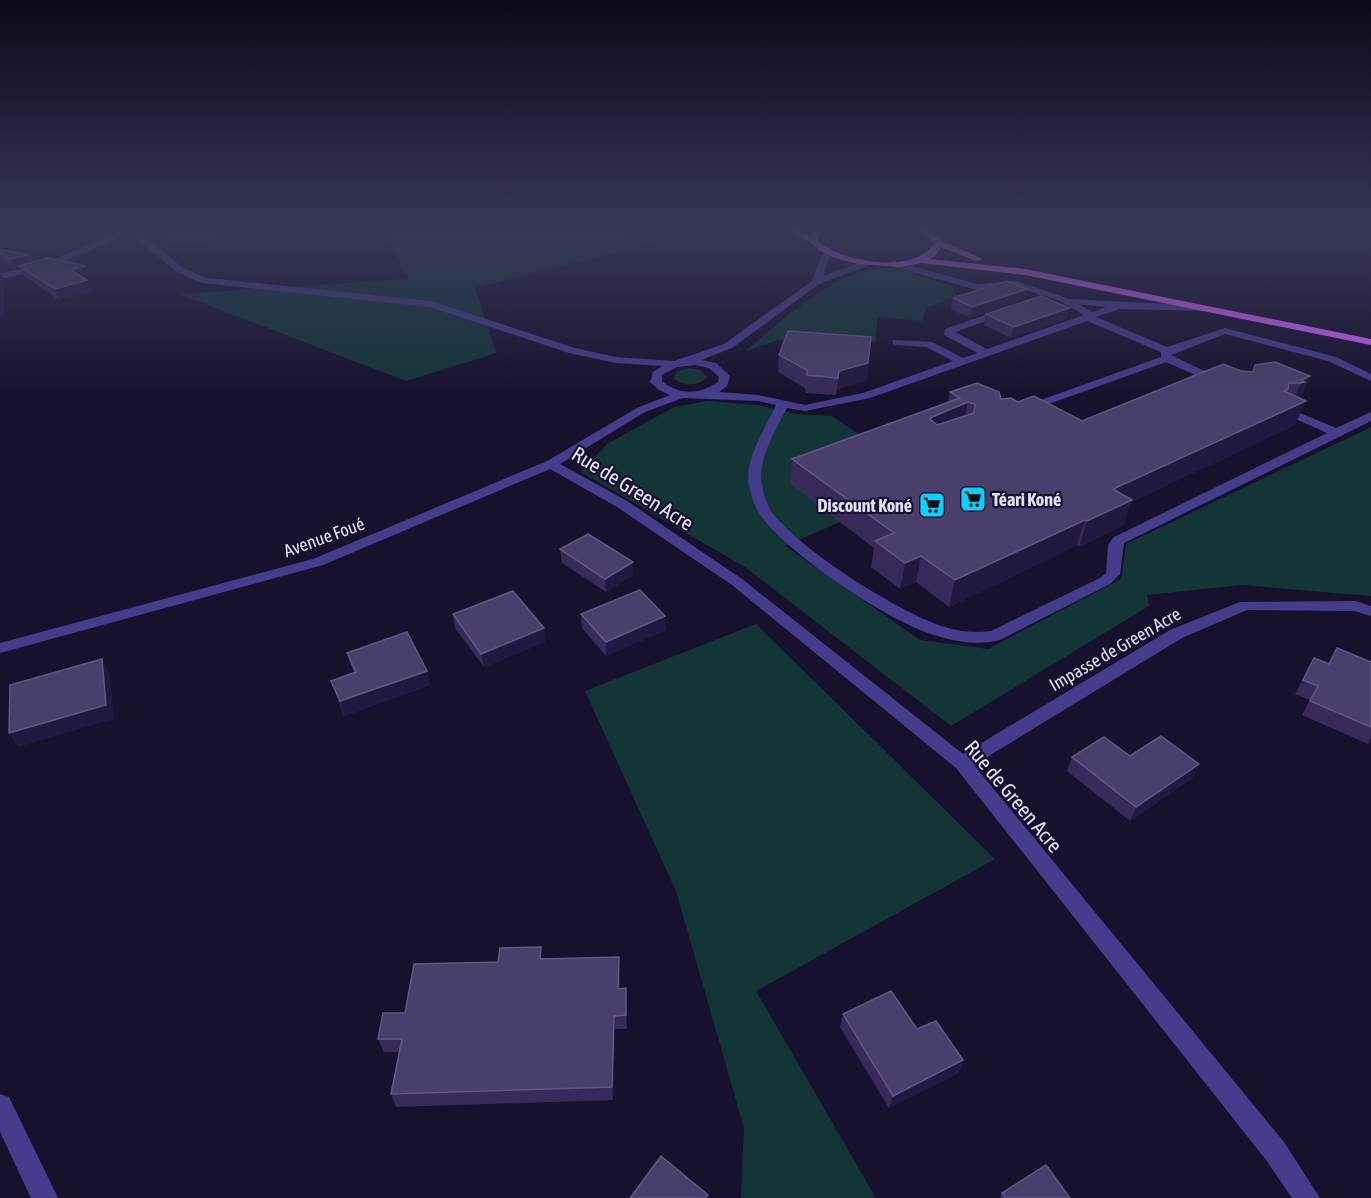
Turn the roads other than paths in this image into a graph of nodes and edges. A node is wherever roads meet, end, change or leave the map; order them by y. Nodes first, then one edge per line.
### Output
1 (243, 285) edge
2 (812, 285) edge
3 (969, 285) edge
4 (1004, 285) edge
5 (1019, 285) edge
6 (1089, 285) edge
7 (1057, 297) junction
8 (1032, 303) edge
9 (1119, 306) junction
10 (1208, 309) junction
11 (1011, 310) edge
12 (1089, 316) junction
13 (897, 342) dead end
14 (1371, 342) edge
15 (728, 346) junction
16 (986, 353) junction
17 (1167, 355) junction
18 (616, 360) junction
19 (686, 362) junction
20 (962, 362) junction
21 (674, 364) junction
22 (719, 369) junction
23 (1371, 378) edge
24 (726, 380) junction
25 (657, 382) junction
26 (1232, 387) edge
27 (683, 394) junction
28 (703, 394) junction
29 (758, 398) junction
30 (782, 405) junction
31 (640, 410) junction
32 (1284, 410) edge
33 (1020, 411) edge
34 (1371, 416) edge
35 (1336, 433) junction
36 (551, 464) junction
37 (1371, 611) edge
38 (0, 648) edge
39 (962, 763) junction
40 (0, 1106) edge
41 (45, 1198) edge
42 (1307, 1198) edge

1 - 18 street
2 - 15 street
3 - 4 street
5 - 7 street
6 - 10 main road
7 - 8 street
7 - 9 street
7 - 12 street
9 - 10 street
9 - 12 street
10 - 14 main road
11 - 16 street
12 - 16 street
12 - 17 street
13 - 20 street
15 - 19 street
15 - 22 street
16 - 20 street
17 - 23 street
17 - 26 street
17 - 33 street
18 - 21 street
18 - 25 street
19 - 21 street
19 - 22 street
20 - 30 street
21 - 25 street, Avenue Foué
22 - 24 street
24 - 28 street
24 - 29 street
25 - 27 street
25 - 31 street, Avenue Foué
27 - 28 street
27 - 31 street, Avenue Foué
28 - 29 street
29 - 30 street
30 - 35 street
31 - 36 street, Avenue Foué
32 - 35 street
34 - 35 street
36 - 38 street, Avenue Foué
36 - 39 street, Rue de Green Acre
37 - 39 street, Impasse de Green Acre
39 - 42 street, Rue de Green Acre
40 - 41 street

